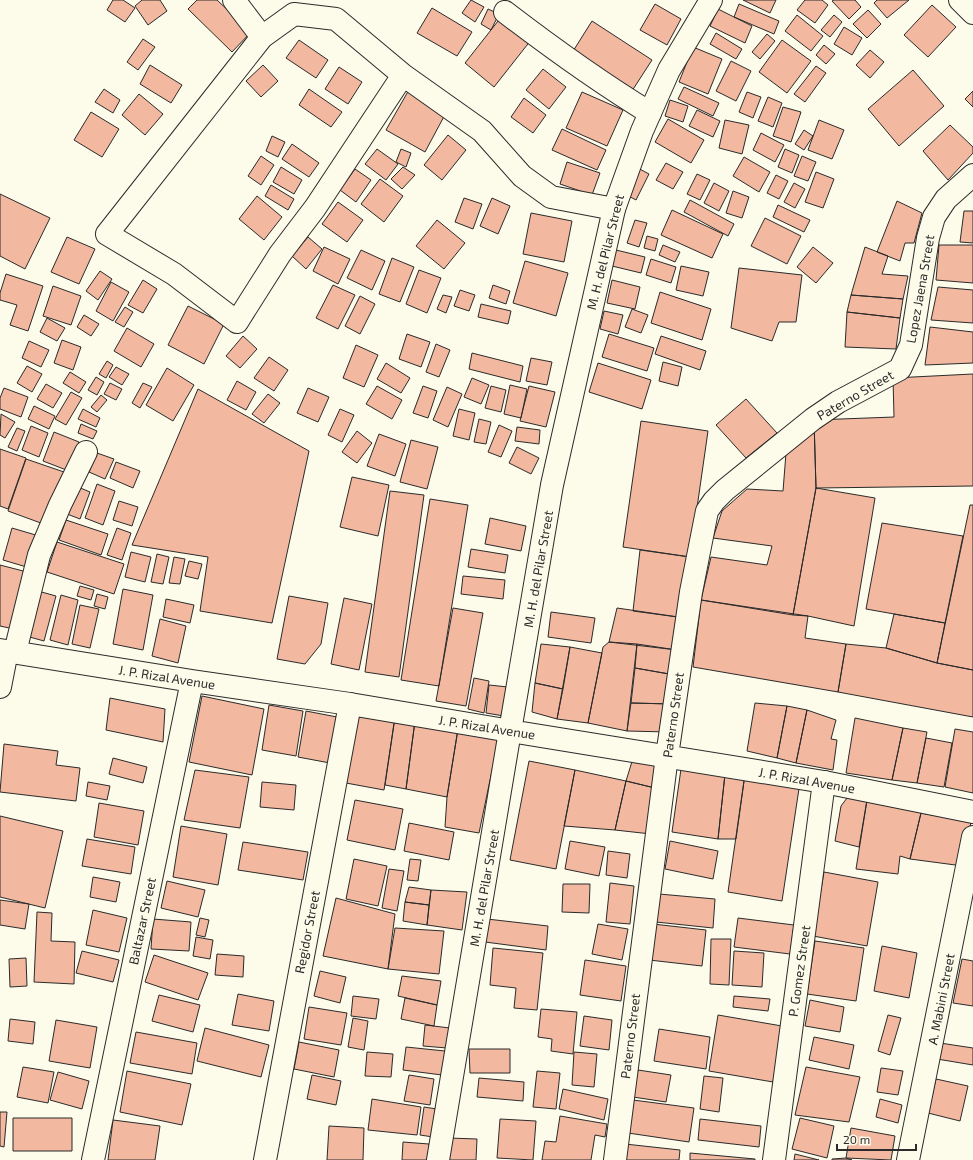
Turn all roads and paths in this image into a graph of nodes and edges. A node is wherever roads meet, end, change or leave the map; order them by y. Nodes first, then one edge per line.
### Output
1 (234, 0) edge
2 (711, 0) edge
3 (960, 0) edge
4 (505, 12) dead end
5 (973, 13) edge
6 (262, 37) junction
7 (403, 75) junction
8 (650, 112) junction
9 (973, 175) edge
10 (614, 209) junction
11 (900, 369) joint
12 (86, 452) dead end
13 (7, 651) edge
14 (192, 681) junction
15 (0, 687) edge
16 (350, 704) junction
17 (510, 731) junction
18 (667, 756) junction
19 (824, 782) junction
20 (973, 812) edge
21 (973, 837) edge
22 (93, 1160) edge
23 (265, 1160) edge
24 (438, 1160) edge
25 (615, 1160) edge
26 (774, 1160) edge
27 (908, 1160) edge

1 - 6 street
2 - 8 street, M. H. del Pilar Street
3 - 5 street
4 - 8 street
6 - 7 street
6 - 7 street
7 - 10 street
8 - 10 street, M. H. del Pilar Street
9 - 11 street, Lopez Jaena Street
10 - 17 street, M. H. del Pilar Street
11 - 18 street, Paterno Street
12 - 13 street
13 - 14 street, J. P. Rizal Avenue
13 - 15 street
14 - 16 street, J. P. Rizal Avenue
14 - 22 street, Baltazar Street
16 - 17 street, J. P. Rizal Avenue
16 - 23 street, Regidor Street
17 - 18 street, J. P. Rizal Avenue
17 - 24 street, M. H. del Pilar Street
18 - 19 street, J. P. Rizal Avenue
18 - 25 street, Paterno Street
19 - 20 street, J. P. Rizal Avenue
19 - 26 street, P. Gomez Street
21 - 27 street, A. Mabini Street

